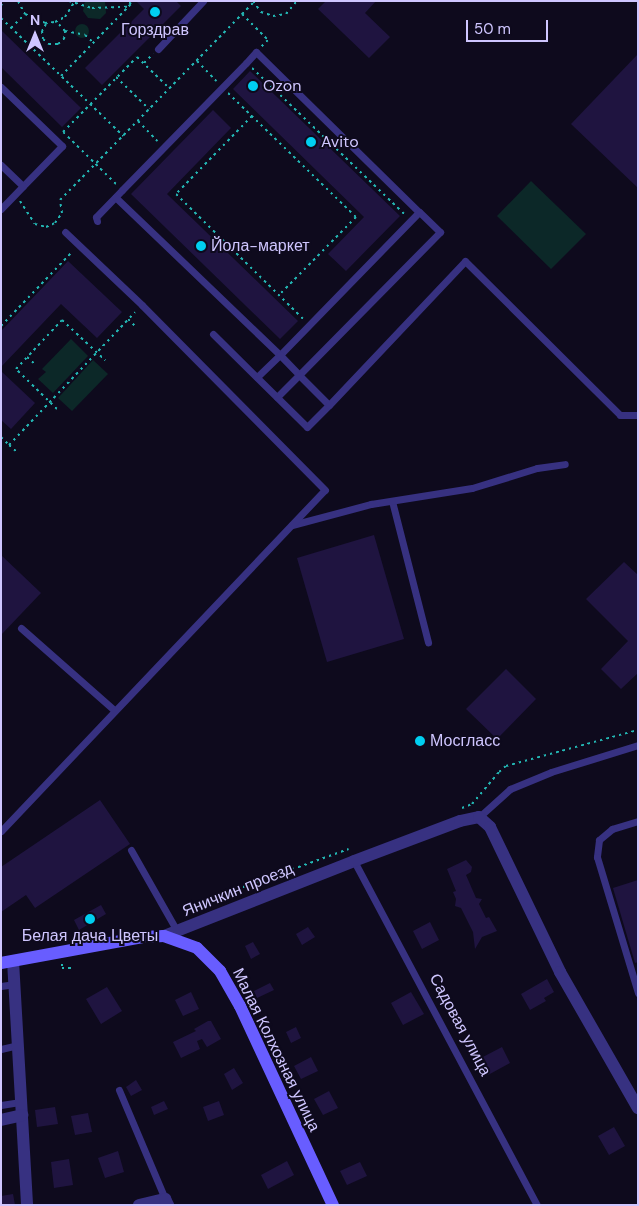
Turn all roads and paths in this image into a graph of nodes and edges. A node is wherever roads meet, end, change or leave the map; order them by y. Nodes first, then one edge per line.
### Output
1 (3, 1) edge
2 (18, 1) edge
3 (68, 1) edge
4 (128, 1) edge
5 (297, 1) edge
6 (200, 2) edge
7 (253, 2) edge
8 (75, 3) edge
9 (1, 6) edge
10 (129, 6) junction
11 (25, 14) junction
12 (242, 14) junction
13 (1, 18) edge
14 (55, 22) junction
15 (48, 23) junction
16 (11, 28) junction
17 (66, 31) junction
18 (94, 43) junction
19 (158, 49) joint
20 (256, 52) junction
21 (196, 61) junction
22 (144, 63) junction
23 (246, 63) junction
24 (61, 76) junction
25 (116, 78) junction
26 (1, 87) edge
27 (222, 87) junction
28 (170, 88) junction
29 (90, 104) junction
30 (149, 109) junction
31 (252, 116) junction
32 (138, 121) junction
33 (123, 136) junction
34 (164, 147) junction
35 (96, 164) junction
36 (1, 165) edge
37 (23, 186) junction
38 (122, 190) junction
39 (16, 194) junction
40 (115, 197) junction
41 (1, 209) edge
42 (419, 212) junction
43 (406, 215) dead end
44 (97, 221) dead end
45 (64, 232) dead end
46 (78, 245) junction
47 (279, 295) junction
48 (142, 305) junction
49 (128, 320) junction
50 (305, 320) dead end
51 (1, 326) edge
52 (136, 327) dead end
53 (213, 334) dead end
54 (97, 352) junction
55 (280, 356) junction
56 (27, 357) junction
57 (105, 360) dead end
58 (36, 365) dead end
59 (299, 375) junction
60 (257, 377) junction
61 (277, 397) junction
62 (50, 402) junction
63 (329, 405) junction
64 (58, 409) dead end
65 (638, 414) edge
66 (1, 437) edge
67 (10, 445) junction
68 (17, 452) dead end
69 (565, 464) dead end
70 (392, 501) junction
71 (292, 525) junction
72 (21, 628) dead end
73 (428, 642) dead end
74 (115, 711) junction
75 (638, 730) edge
76 (638, 745) edge
77 (455, 810) dead end
78 (479, 817) junction
79 (638, 821) edge
80 (1, 831) edge
81 (358, 846) dead end
82 (131, 850) dead end
83 (354, 861) junction
84 (182, 908) dead end
85 (177, 931) junction
86 (164, 936) junction
87 (7, 962) edge
88 (15, 984) junction
89 (1, 986) edge
90 (638, 993) edge
91 (18, 1045) junction
92 (1, 1048) edge
93 (119, 1090) dead end
94 (22, 1102) junction
95 (1, 1105) edge
96 (638, 1108) edge
97 (22, 1116) junction
98 (1, 1120) edge
99 (166, 1202) edge
100 (27, 1205) edge
101 (139, 1205) edge
102 (333, 1205) edge
103 (537, 1205) edge

1 - 9 path
2 - 11 path
3 - 8 path
4 - 10 path
5 - 7 path
6 - 19 lane
7 - 12 path
8 - 10 path
8 - 14 path
10 - 18 path
11 - 15 path
11 - 16 path
12 - 20 path
12 - 21 path
13 - 16 path
14 - 15 path
14 - 17 path
15 - 17 path
16 - 24 path
17 - 18 path
18 - 24 path
19 - 22 path
20 - 23 lane
20 - 42 lane
21 - 27 path
21 - 28 path
22 - 25 path
22 - 28 path
23 - 27 lane
23 - 43 path
24 - 29 path
25 - 29 path
25 - 30 path
26 - 37 lane
27 - 31 path
27 - 34 lane
28 - 30 path
29 - 33 path
29 - 35 path
30 - 32 path
31 - 47 path
31 - 47 path
32 - 33 path
32 - 34 path
33 - 35 path
34 - 38 lane
35 - 38 path
35 - 39 path
36 - 37 lane
37 - 39 lane
38 - 40 lane
39 - 41 lane
40 - 44 lane
40 - 55 lane
42 - 55 lane
42 - 59 lane
45 - 46 lane
46 - 48 lane
46 - 51 path
47 - 50 path
48 - 49 path
48 - 71 lane
49 - 52 path
49 - 54 path
53 - 60 lane
54 - 56 path
54 - 57 path
54 - 62 path
55 - 59 lane
55 - 60 lane
56 - 58 path
56 - 62 path
59 - 61 lane
59 - 63 lane
60 - 61 lane
61 - 63 lane
62 - 64 path
62 - 67 path
63 - 65 lane
66 - 67 path
67 - 68 path
69 - 70 lane
70 - 71 lane
70 - 73 lane
71 - 74 lane
72 - 74 lane
74 - 80 lane
75 - 77 path
76 - 78 lane
78 - 83 street, Яничкин проезд
78 - 96 street
79 - 90 lane
81 - 84 path
82 - 85 lane
83 - 85 street, Яничкин проезд
83 - 103 lane, Садовая улица
85 - 86 street, Яничкин проезд
86 - 87 street, Яничкин проезд
86 - 102 street, Малая Колхозная улица
87 - 88 street
88 - 89 lane
88 - 91 street
91 - 92 lane
91 - 94 street
93 - 99 lane
94 - 95 lane
94 - 97 street
97 - 98 street
97 - 100 street
99 - 101 street

